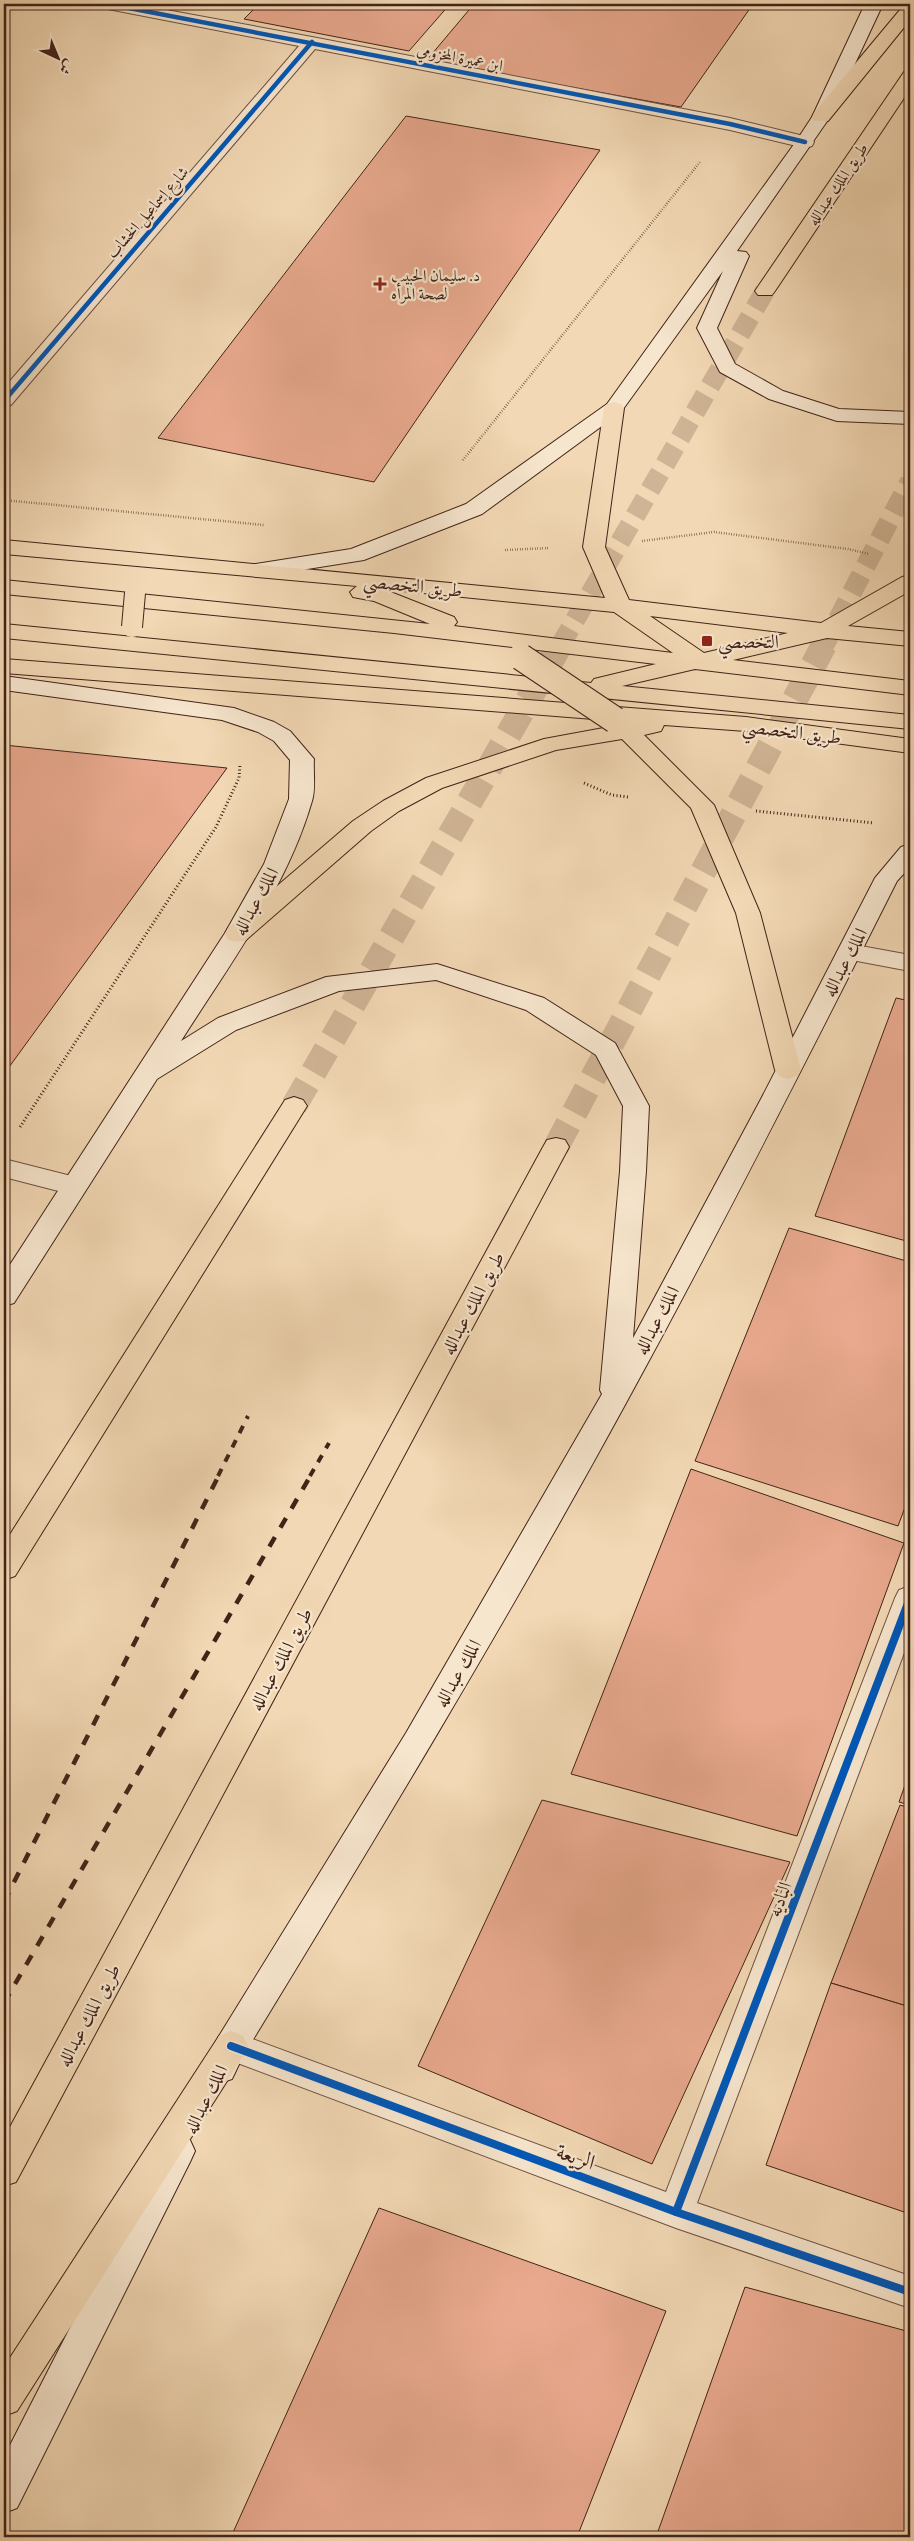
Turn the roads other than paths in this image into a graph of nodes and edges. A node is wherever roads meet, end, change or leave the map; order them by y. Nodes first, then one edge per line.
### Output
1 (108, 4) edge
2 (208, 4) edge
3 (874, 4) edge
4 (910, 10) edge
5 (193, 20) junction
6 (312, 42) junction
7 (910, 76) edge
8 (821, 117) junction
9 (805, 142) junction
10 (762, 204) junction
11 (765, 291) tunnel mouth
12 (4, 401) edge
13 (614, 408) junction
14 (910, 418) edge
15 (4, 547) edge
16 (104, 556) junction
17 (257, 570) junction
18 (910, 582) edge
19 (4, 587) edge
20 (620, 606) junction
21 (4, 631) edge
22 (822, 632) junction
23 (125, 634) junction
24 (481, 636) junction
25 (910, 639) edge
26 (702, 662) junction
27 (4, 666) edge
28 (83, 672) junction
29 (910, 680) edge
30 (4, 683) edge
31 (885, 685) junction
32 (910, 688) edge
33 (578, 690) junction
34 (464, 701) junction
35 (763, 707) junction
36 (800, 707) junction
37 (690, 720) junction
38 (910, 722) edge
39 (621, 725) junction
40 (910, 745) edge
41 (910, 852) edge
42 (237, 934) junction
43 (850, 952) junction
44 (910, 963) edge
45 (788, 1070) junction
46 (144, 1076) junction
47 (294, 1106) tunnel mouth
48 (556, 1147) tunnel mouth
49 (4, 1168) edge
50 (74, 1186) junction
51 (4, 1296) edge
52 (613, 1402) junction
53 (4, 1568) edge
54 (910, 1598) edge
55 (232, 2046) junction
56 (4, 2171) edge
57 (676, 2212) junction
58 (910, 2292) edge
59 (4, 2399) edge
60 (4, 2495) edge

1 - 5 main road, ابن عميرة المخزومي
2 - 5 main road
3 - 8 main road
4 - 8 main road
5 - 6 main road, ابن عميرة المخزومي
6 - 9 main road, ابن عميرة المخزومي
6 - 12 main road, شارع إسماعيل الخشاب
7 - 11 main road, طريق الملك عبدالله
8 - 9 main road
9 - 10 main road
10 - 13 main road
10 - 14 main road
13 - 17 main road
13 - 20 main road
15 - 16 main road, طريق التخصصي
16 - 17 main road, طريق التخصصي
16 - 23 main road, bridge
17 - 20 main road, طريق التخصصي
17 - 24 main road
18 - 22 main road, طريق التخصصي
19 - 24 main road
20 - 22 main road, طريق التخصصي
20 - 26 main road
21 - 23 main road
22 - 25 main road, طريق التخصصي
22 - 26 main road, طريق التخصصي
23 - 28 main road
23 - 33 main road
24 - 26 main road
24 - 39 main road, bridge
26 - 31 main road
26 - 33 main road, طريق التخصصي
26 - 36 main road
27 - 28 main road, طريق التخصصي
28 - 34 main road, طريق التخصصي
29 - 31 main road
30 - 42 main road, الملك عبدالله
31 - 32 main road
31 - 36 main road
33 - 34 main road, طريق التخصصي
33 - 35 main road
34 - 37 main road, طريق التخصصي
35 - 36 main road
35 - 37 main road
36 - 38 main road
36 - 40 main road
37 - 39 main road
37 - 40 main road, طريق التخصصي
39 - 42 main road
39 - 45 main road
41 - 43 main road, الملك عبدالله
42 - 46 main road, الملك عبدالله
43 - 44 main road
43 - 45 main road, الملك عبدالله
45 - 52 main road, الملك عبدالله
46 - 50 main road, الملك عبدالله
46 - 52 main road
47 - 53 main road
48 - 56 main road, طريق الملك عبدالله
49 - 50 main road
50 - 51 main road, الملك عبدالله
52 - 55 main road, الملك عبدالله
54 - 57 main road, الباديه
55 - 57 main road, الريعة
55 - 59 main road
55 - 60 main road, الملك عبدالله
57 - 58 main road, الريعة

